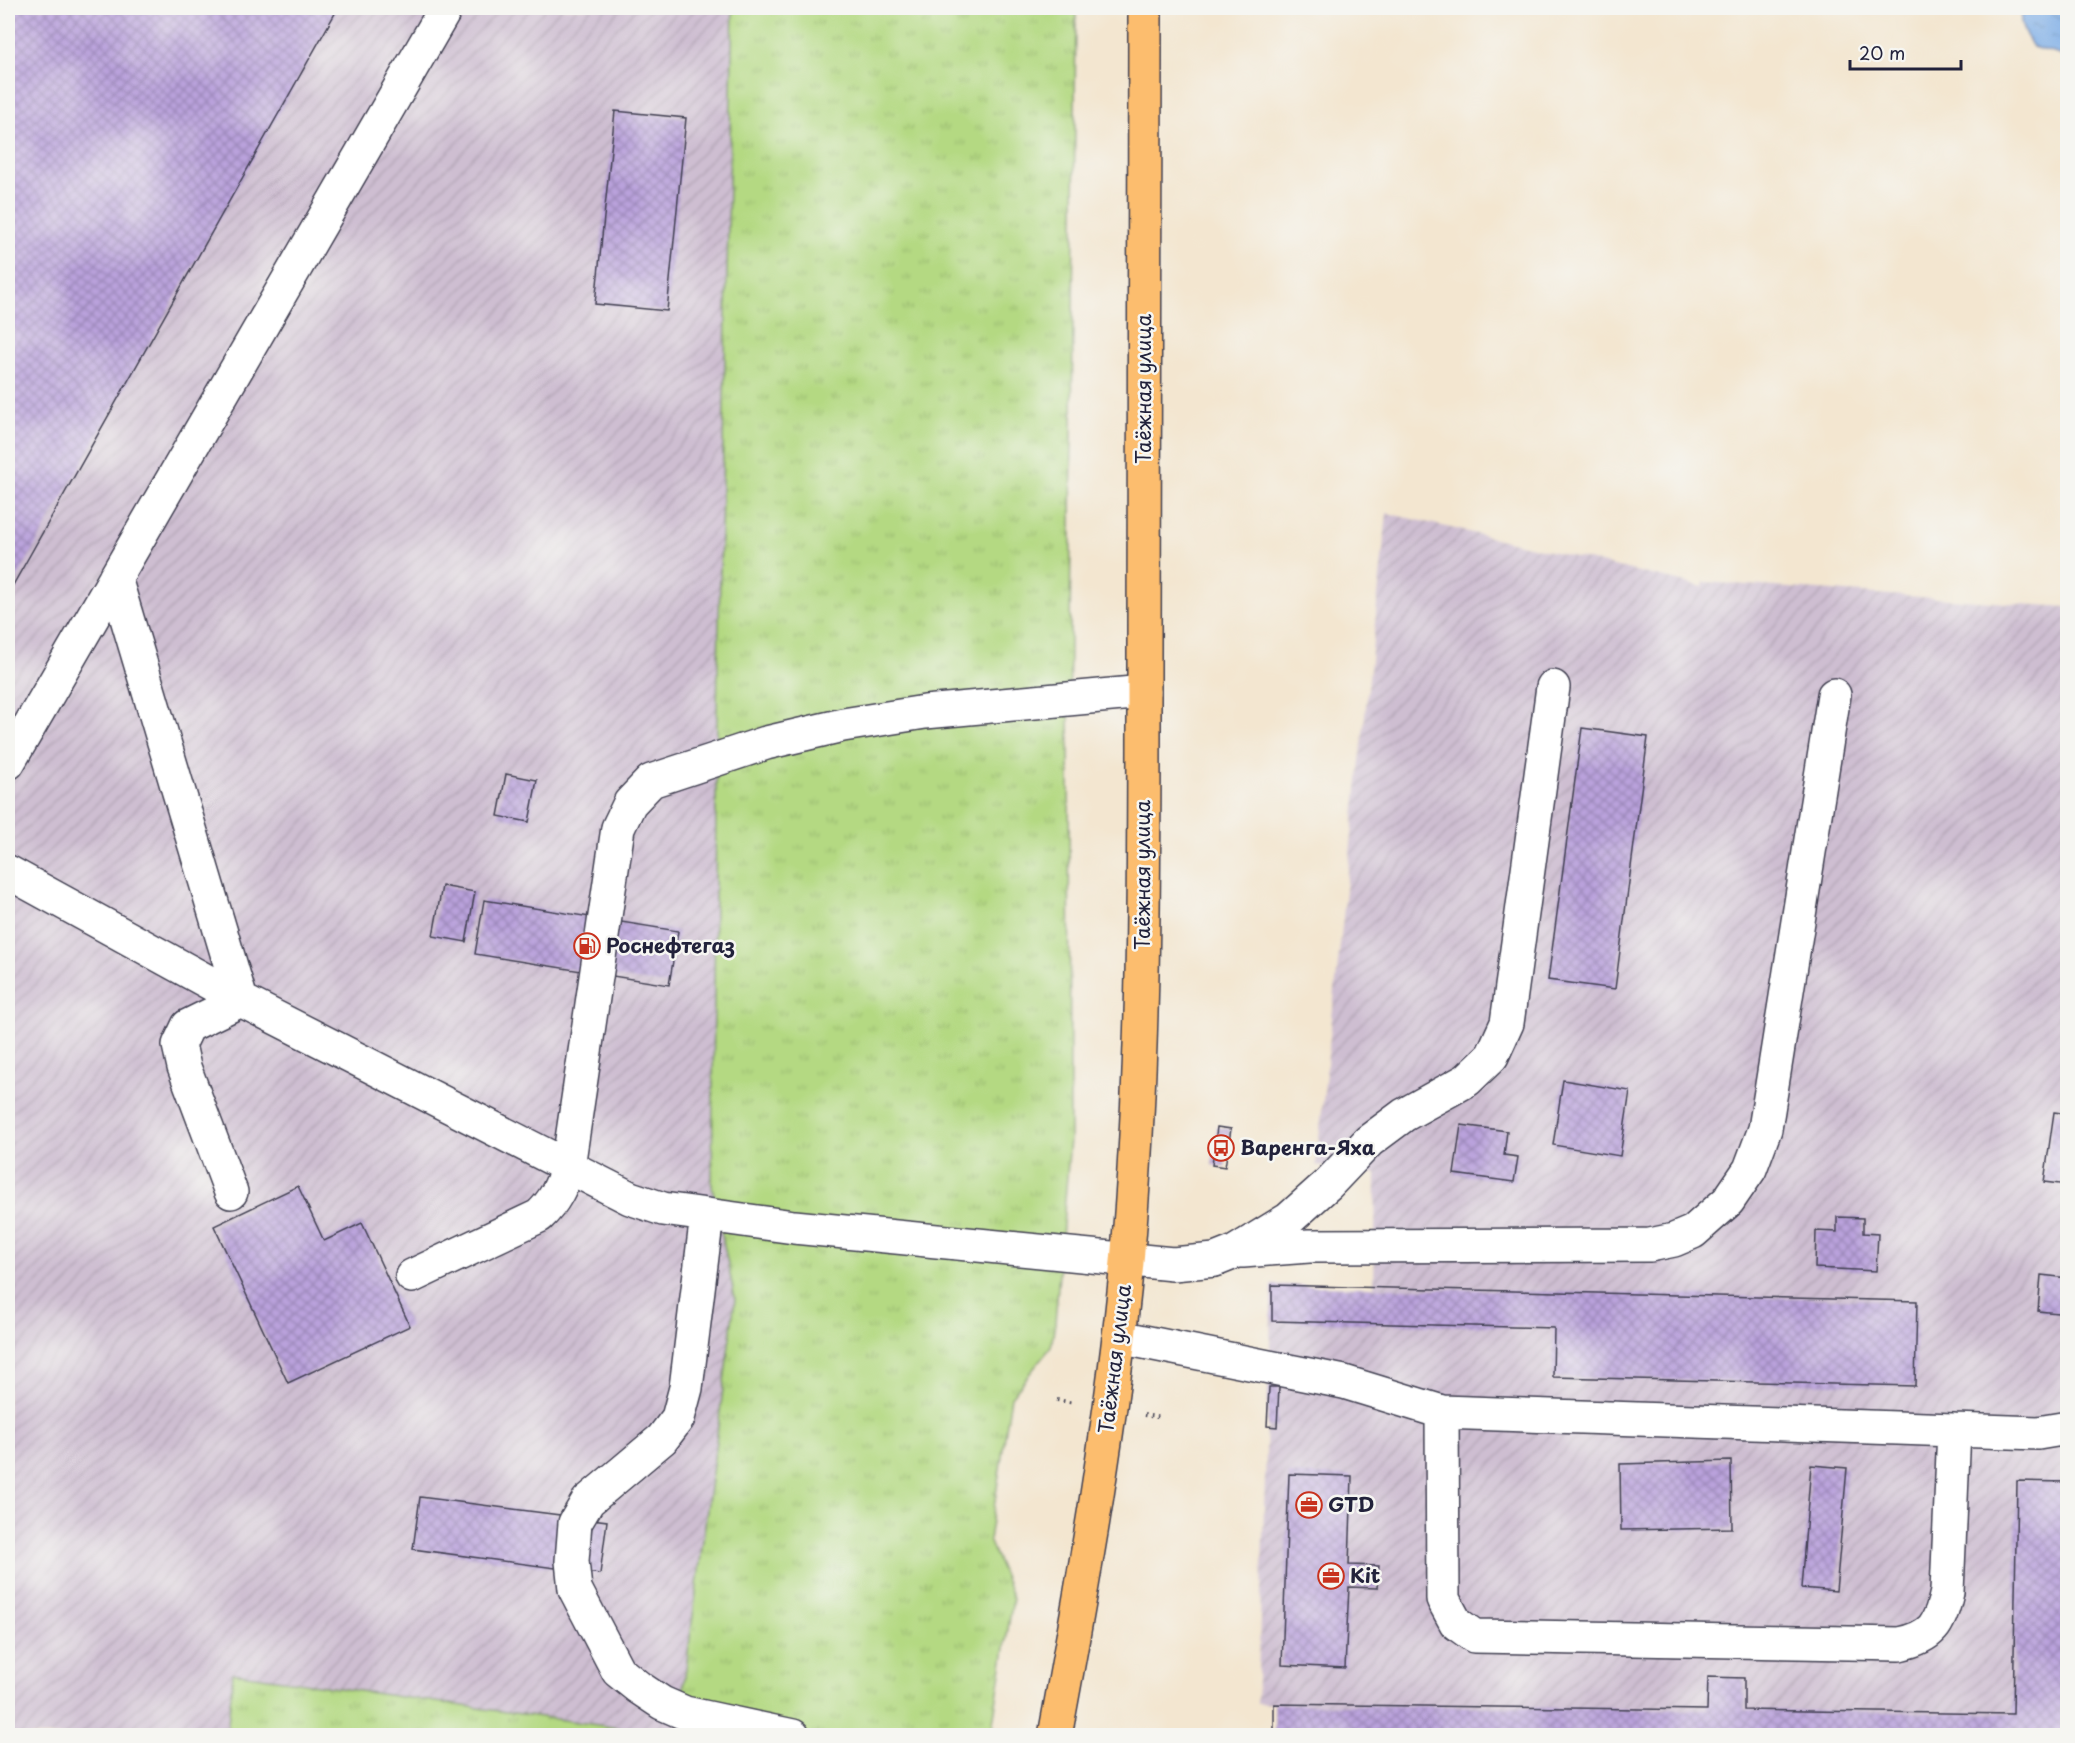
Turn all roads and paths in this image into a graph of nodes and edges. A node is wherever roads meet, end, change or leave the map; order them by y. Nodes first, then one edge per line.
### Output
1 (446, 8) edge
2 (1145, 8) edge
3 (115, 578) junction
4 (1553, 687) dead end
5 (1144, 692) junction
6 (1834, 695) dead end
7 (8, 763) edge
8 (8, 872) edge
9 (241, 1000) junction
10 (568, 1167) junction
11 (231, 1192) dead end
12 (706, 1215) junction
13 (1235, 1252) junction
14 (1127, 1260) junction
15 (412, 1276) dead end
16 (1119, 1337) junction
17 (1442, 1413) junction
18 (2067, 1428) edge
19 (1954, 1430) junction
20 (793, 1736) edge
21 (1055, 1736) edge

1 - 3 lane
2 - 5 highway, Таёжная улица
3 - 7 lane
3 - 9 lane
4 - 13 lane
5 - 10 lane
5 - 14 highway, Таёжная улица
6 - 13 lane
8 - 9 lane
9 - 10 lane
9 - 11 lane
10 - 12 lane
10 - 15 lane
12 - 14 lane
12 - 20 lane
13 - 14 lane
14 - 16 highway, Таёжная улица
16 - 17 lane
16 - 21 highway, Таёжная улица
17 - 19 lane
17 - 19 lane
18 - 19 lane

